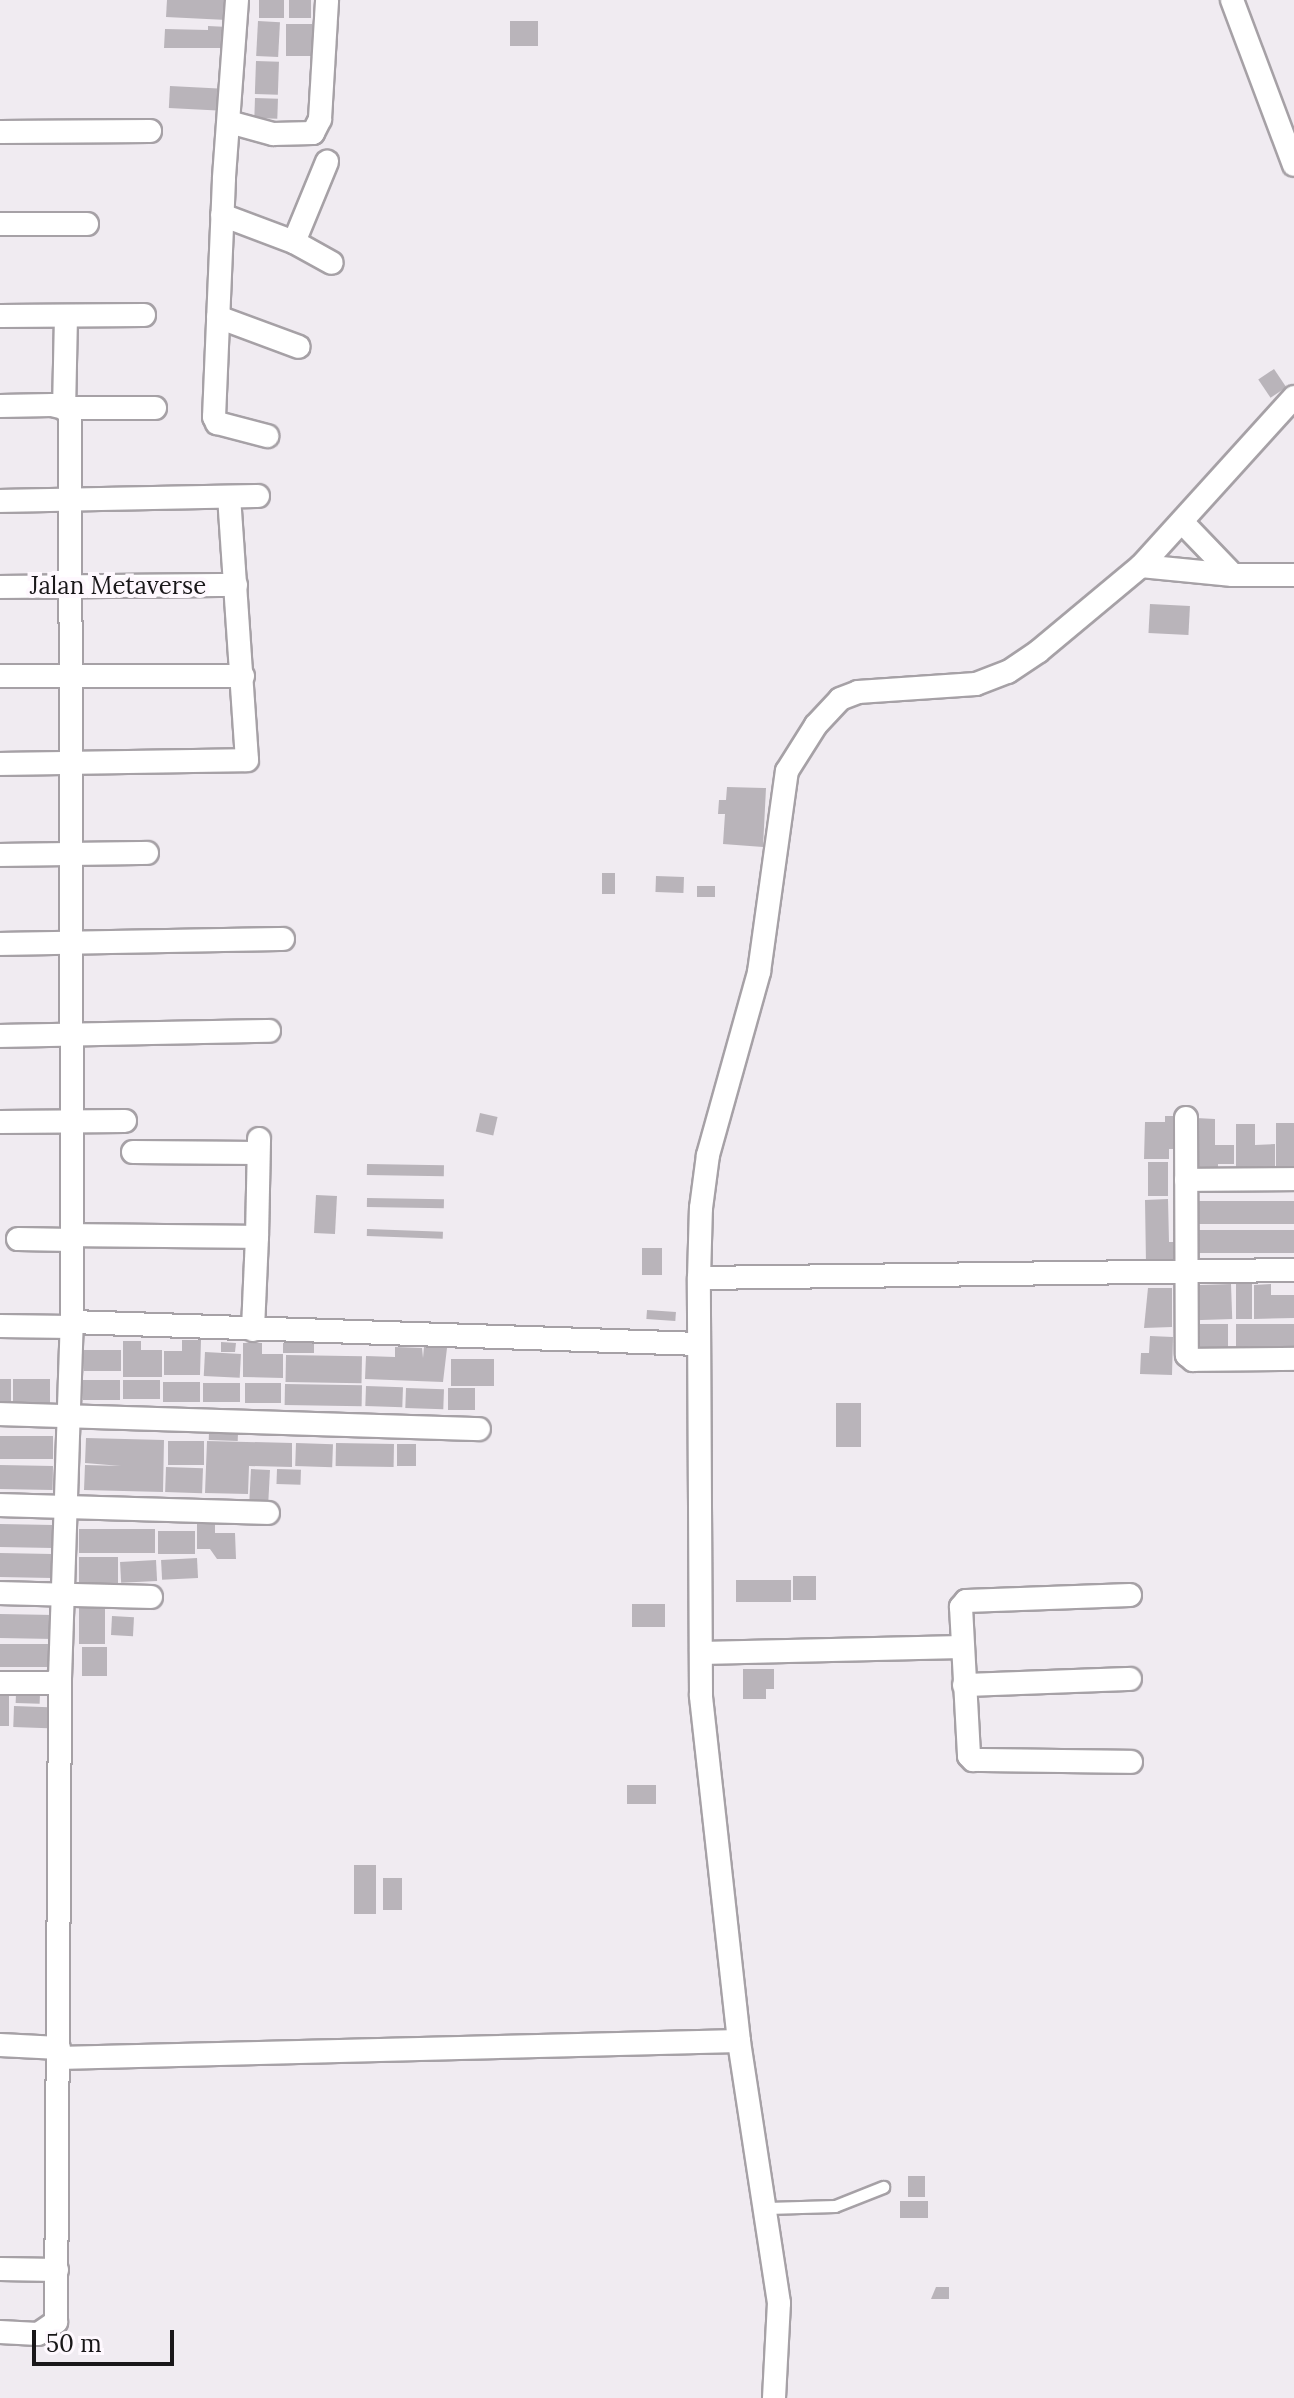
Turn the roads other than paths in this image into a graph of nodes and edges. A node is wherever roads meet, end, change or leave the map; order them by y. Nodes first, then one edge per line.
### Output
1 (237, 0) edge
2 (327, 0) edge
3 (1232, 0) edge
4 (229, 122) junction
5 (150, 131) dead end
6 (0, 132) edge
7 (1292, 154) edge
8 (327, 162) dead end
9 (222, 215) junction
10 (0, 224) edge
11 (87, 224) dead end
12 (294, 242) junction
13 (332, 263) dead end
14 (144, 315) dead end
15 (0, 316) edge
16 (66, 316) junction
17 (218, 317) junction
18 (299, 347) dead end
19 (1294, 397) edge
20 (0, 406) edge
21 (64, 408) junction
22 (155, 408) dead end
23 (267, 436) dead end
24 (258, 496) dead end
25 (229, 498) junction
26 (0, 501) edge
27 (68, 501) junction
28 (1183, 523) junction
29 (1141, 566) junction
30 (1233, 575) junction
31 (1294, 575) edge
32 (236, 585) junction
33 (69, 586) junction
34 (0, 587) edge
35 (0, 676) edge
36 (71, 676) junction
37 (243, 676) junction
38 (0, 764) edge
39 (72, 764) junction
40 (147, 853) dead end
41 (72, 854) junction
42 (0, 855) edge
43 (283, 939) dead end
44 (0, 944) edge
45 (72, 944) junction
46 (269, 1031) dead end
47 (72, 1034) junction
48 (0, 1036) edge
49 (1186, 1118) dead end
50 (72, 1121) junction
51 (125, 1121) dead end
52 (0, 1122) edge
53 (133, 1152) dead end
54 (1294, 1179) edge
55 (1186, 1180) junction
56 (72, 1237) junction
57 (257, 1237) junction
58 (18, 1239) dead end
59 (1294, 1270) edge
60 (1186, 1272) junction
61 (699, 1278) junction
62 (72, 1324) junction
63 (0, 1326) edge
64 (253, 1330) junction
65 (699, 1344) junction
66 (1294, 1359) edge
67 (0, 1414) edge
68 (66, 1415) junction
69 (479, 1429) dead end
70 (0, 1505) edge
71 (65, 1506) junction
72 (268, 1513) dead end
73 (0, 1593) edge
74 (64, 1594) junction
75 (1130, 1595) dead end
76 (151, 1597) dead end
77 (962, 1647) junction
78 (701, 1653) junction
79 (60, 1676) junction
80 (1130, 1679) dead end
81 (0, 1683) edge
82 (964, 1685) junction
83 (1131, 1762) dead end
84 (739, 2041) junction
85 (0, 2045) edge
86 (59, 2053) junction
87 (883, 2187) dead end
88 (767, 2208) junction
89 (0, 2269) edge
90 (57, 2270) junction
91 (0, 2332) edge
92 (774, 2398) edge

1 - 4 street
2 - 4 street
3 - 7 street
4 - 9 street
5 - 6 street
8 - 12 street
9 - 12 street
9 - 17 street
10 - 11 street
12 - 13 street
14 - 16 street
15 - 16 street
16 - 21 street
17 - 18 street
17 - 23 street
19 - 28 street
20 - 21 street
21 - 22 street
21 - 27 street
24 - 25 street
25 - 27 street
25 - 32 street
26 - 27 street
27 - 33 street
28 - 29 street
28 - 30 street
29 - 30 street
29 - 61 street
30 - 31 street
32 - 33 street, Jalan Metaverse
32 - 37 street
33 - 34 street, Jalan Metaverse
33 - 36 street
35 - 36 street
36 - 37 street
36 - 39 street
37 - 39 street
38 - 39 street
39 - 41 street
40 - 41 street
41 - 42 street
41 - 45 street
43 - 45 street
44 - 45 street
45 - 47 street
46 - 47 street
47 - 48 street
47 - 50 street
49 - 55 street
50 - 51 street
50 - 52 street
50 - 56 street
53 - 57 street
54 - 55 street
55 - 60 street
56 - 57 street
56 - 58 street
56 - 62 street
57 - 64 street
59 - 60 street
60 - 61 street
60 - 66 street
61 - 65 street
62 - 63 street
62 - 64 street
62 - 68 street
64 - 65 street
65 - 78 street
67 - 68 street
68 - 69 street
68 - 71 street
70 - 71 street
71 - 72 street
71 - 74 street
73 - 74 street
74 - 76 street
74 - 79 street
75 - 77 street
77 - 78 street
77 - 82 street
78 - 84 street
79 - 81 street
79 - 86 street
80 - 82 street
82 - 83 street
84 - 86 street
84 - 88 street
85 - 86 street
86 - 90 street
87 - 88 lane
88 - 92 street
89 - 90 street
90 - 91 street

